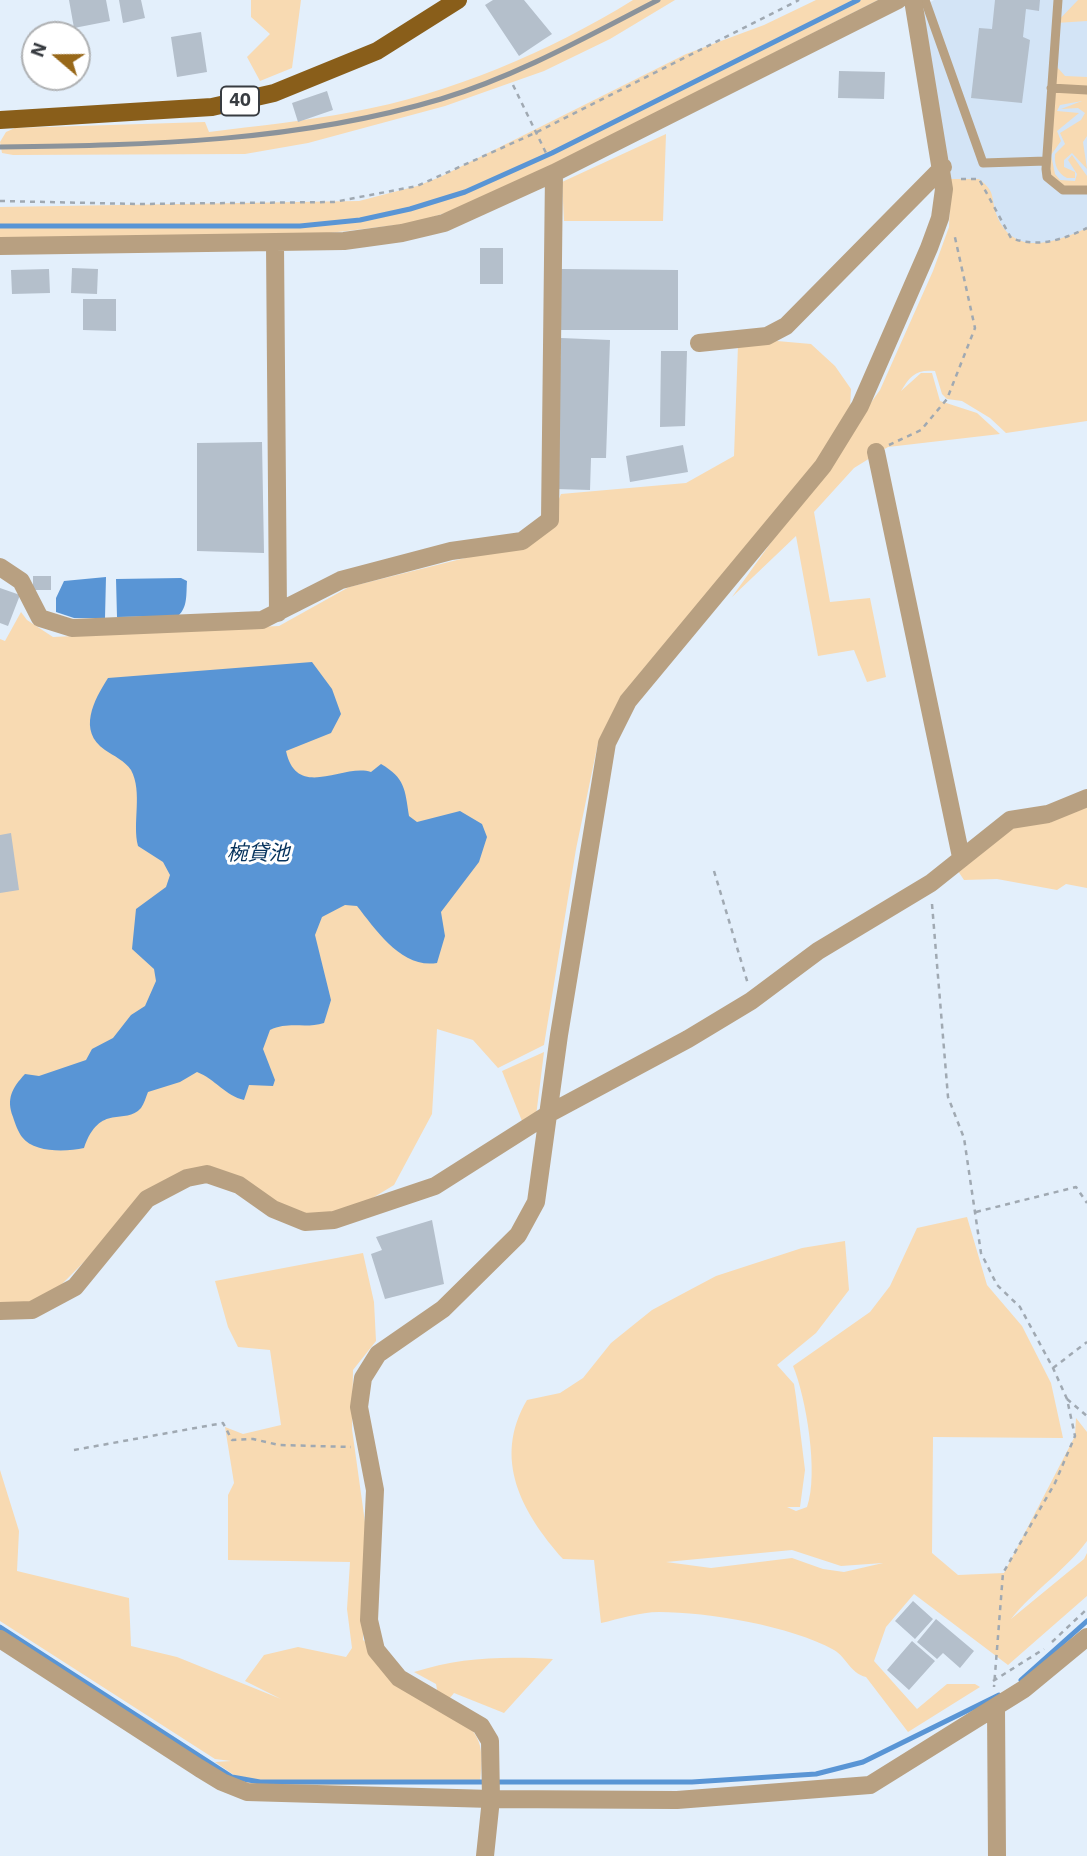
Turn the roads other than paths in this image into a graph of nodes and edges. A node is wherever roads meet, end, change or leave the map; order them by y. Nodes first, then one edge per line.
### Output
1 (458, 0) edge
2 (1058, 0) edge
3 (915, 1) edge
4 (1051, 88) junction
5 (1087, 90) edge
6 (0, 120) edge
7 (1046, 161) junction
8 (551, 165) junction
9 (947, 173) junction
10 (1087, 190) edge
11 (275, 244) junction
12 (0, 246) edge
13 (699, 343) dead end
14 (876, 452) road end
15 (0, 567) edge
16 (278, 613) junction
17 (1087, 798) edge
18 (961, 857) junction
19 (550, 1113) junction
20 (0, 1311) edge
21 (1087, 1637) edge
22 (0, 1639) edge
23 (996, 1707) junction
24 (491, 1799) junction
25 (485, 1856) edge
26 (997, 1856) edge

1 - 6 main road, 40
2 - 4 lane
3 - 7 lane
3 - 8 street
3 - 9 street
4 - 5 lane
4 - 7 lane
7 - 10 lane
8 - 11 street
8 - 16 street
9 - 13 street
9 - 19 street
11 - 12 street
11 - 16 street
14 - 18 street
15 - 16 street
17 - 18 street
18 - 19 street
19 - 20 street
19 - 24 street
21 - 23 street
22 - 24 street
23 - 24 street
23 - 26 street
24 - 25 street

